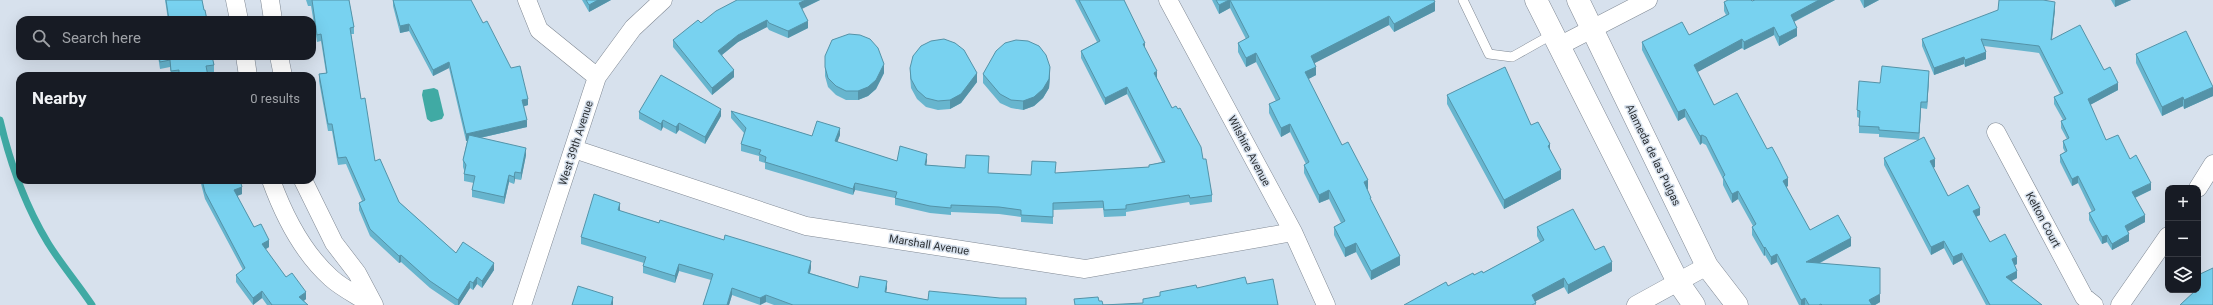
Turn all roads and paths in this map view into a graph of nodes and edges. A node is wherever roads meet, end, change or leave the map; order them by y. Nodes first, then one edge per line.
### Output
1 (235, 0) edge
2 (270, 0) edge
3 (527, 0) edge
4 (663, 0) edge
5 (1168, 0) edge
6 (1463, 0) edge
7 (1536, 0) edge
8 (1578, 0) edge
9 (1648, 0) edge
10 (237, 16) edge
11 (272, 16) edge
12 (1592, 28) junction
13 (1556, 40) junction
14 (246, 60) edge
15 (280, 60) edge
16 (247, 72) edge
17 (282, 72) edge
18 (597, 77) junction
19 (1996, 132) dead end
20 (574, 149) junction
21 (2213, 164) edge
22 (272, 184) edge
23 (305, 184) edge
24 (2200, 185) edge
25 (1292, 232) junction
26 (2165, 241) edge
27 (1707, 266) junction
28 (1678, 282) junction
29 (373, 305) edge
30 (522, 305) edge
31 (1326, 305) edge
32 (1636, 305) edge
33 (1694, 305) edge
34 (1737, 305) edge
35 (2094, 305) edge
36 (2120, 305) edge

1 - 10 street
2 - 11 street
3 - 18 street
4 - 18 street, West 39th Avenue
5 - 25 street, Wilshire Avenue
6 - 13 lane
7 - 13 main road
8 - 12 main road, Alameda de las Pulgas
9 - 12 street
12 - 13 street
12 - 27 main road, Alameda de las Pulgas
13 - 28 main road
14 - 16 street
15 - 17 street
18 - 20 street, West 39th Avenue
19 - 35 street, Kelton Court
20 - 25 street, Marshall Avenue
20 - 30 street, West 39th Avenue
21 - 24 street
22 - 29 street
23 - 29 street
25 - 31 street, Wilshire Avenue
26 - 36 street
27 - 28 street
27 - 34 main road, Alameda de las Pulgas
28 - 32 street
28 - 33 main road

